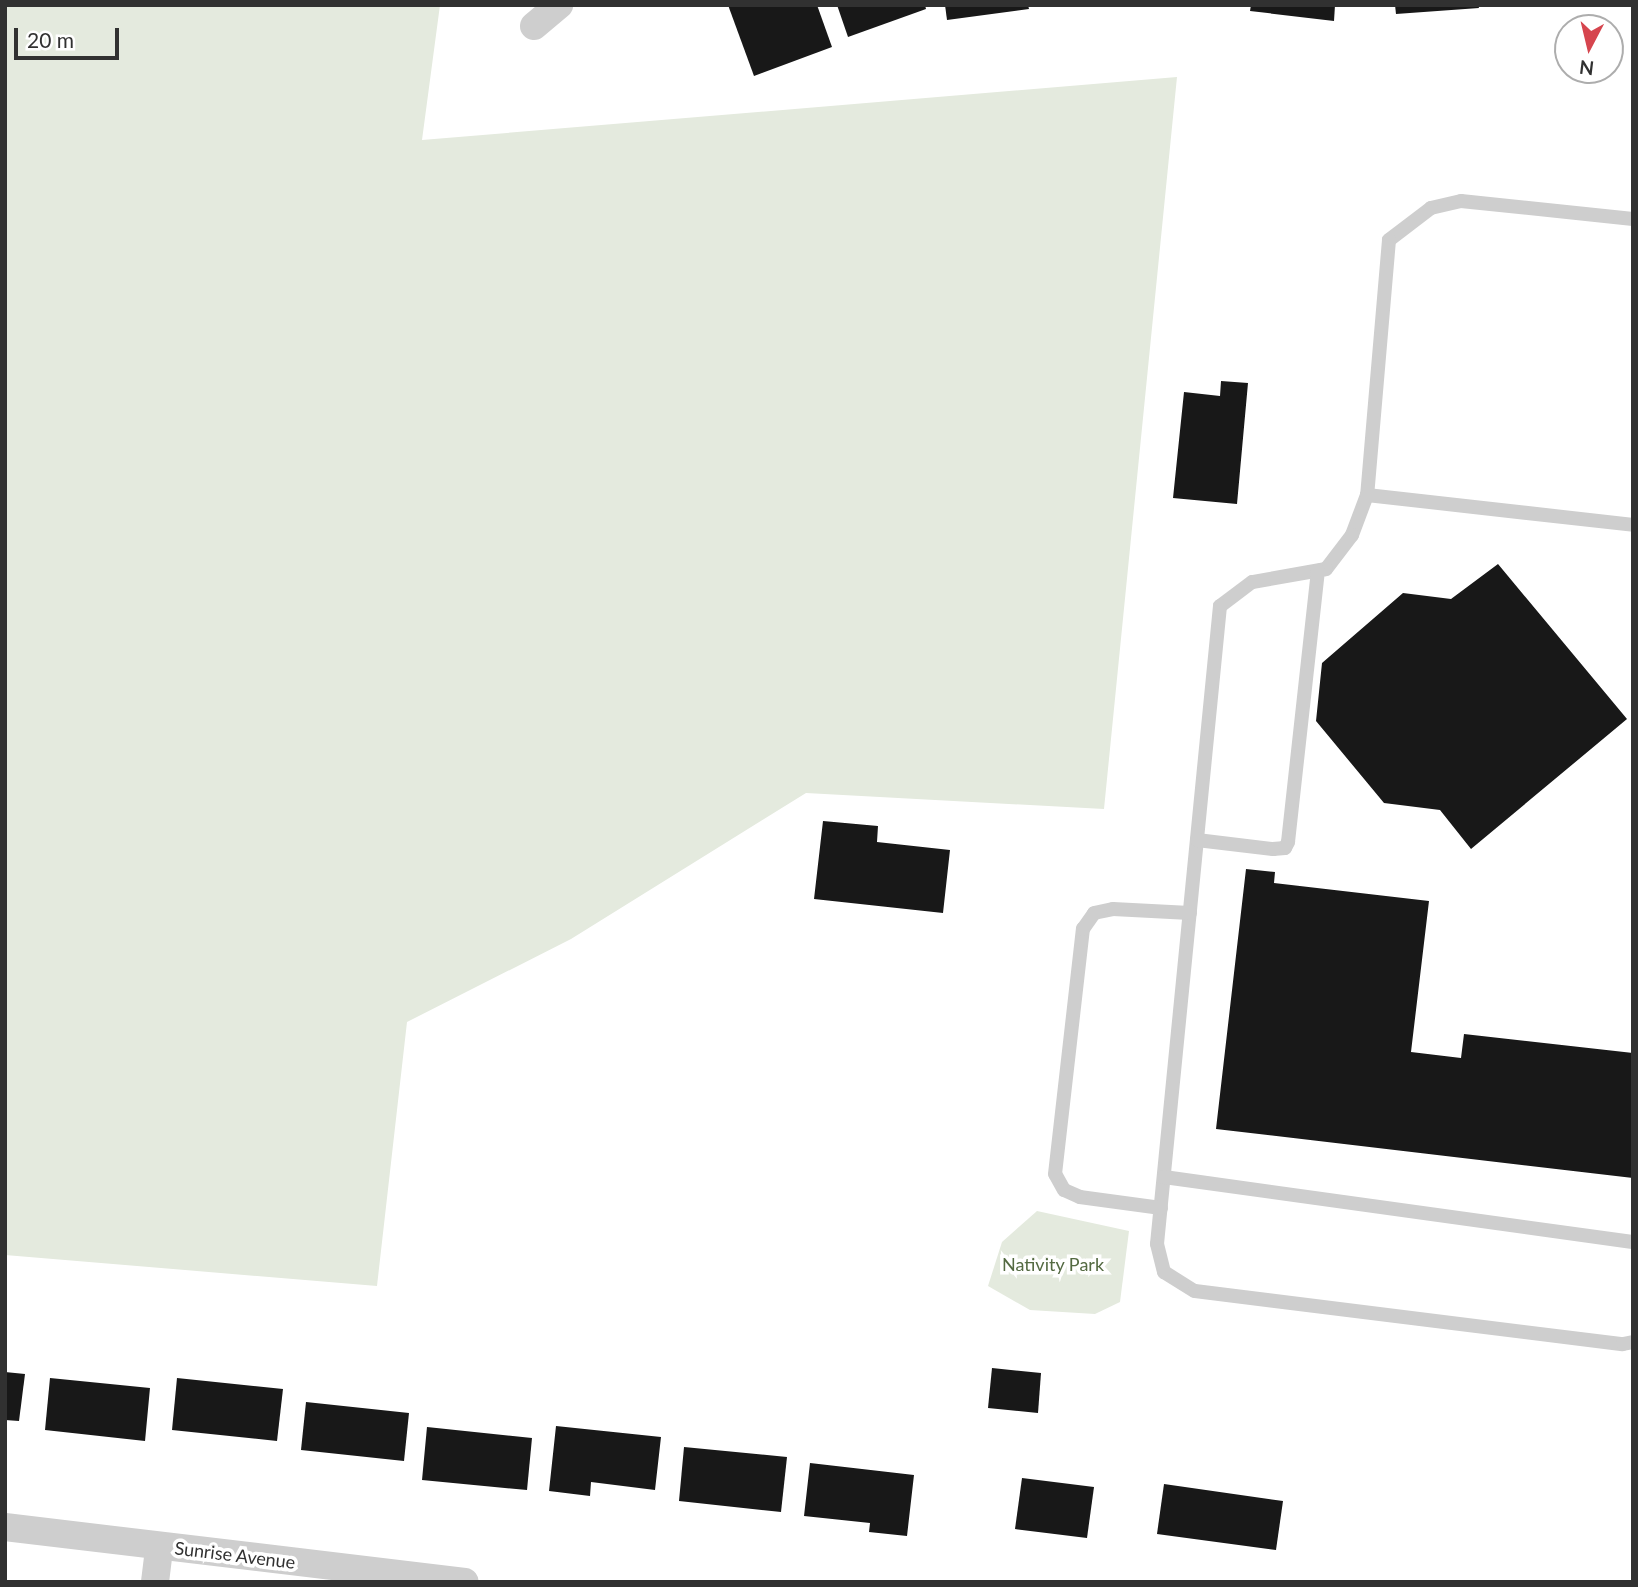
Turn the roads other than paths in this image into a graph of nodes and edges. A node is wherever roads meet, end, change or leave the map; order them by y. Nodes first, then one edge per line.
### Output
1 (559, 5) edge
2 (534, 26) dead end
3 (1633, 219) edge
4 (1367, 495) junction
5 (1633, 525) edge
6 (1318, 571) junction
7 (1197, 840) junction
8 (1190, 913) junction
9 (1164, 1177) junction
10 (1161, 1209) junction
11 (1633, 1242) edge
12 (1633, 1342) edge
13 (5, 1527) edge
14 (159, 1547) junction
15 (155, 1582) edge
16 (465, 1582) edge

1 - 2 street
3 - 4 lane
4 - 5 lane
4 - 6 lane
6 - 7 lane
6 - 7 lane
7 - 8 lane
8 - 9 lane
8 - 10 lane
9 - 10 lane
9 - 11 lane
10 - 12 lane
13 - 14 street, Sunrise Avenue
14 - 15 street
14 - 16 street, Sunrise Avenue

